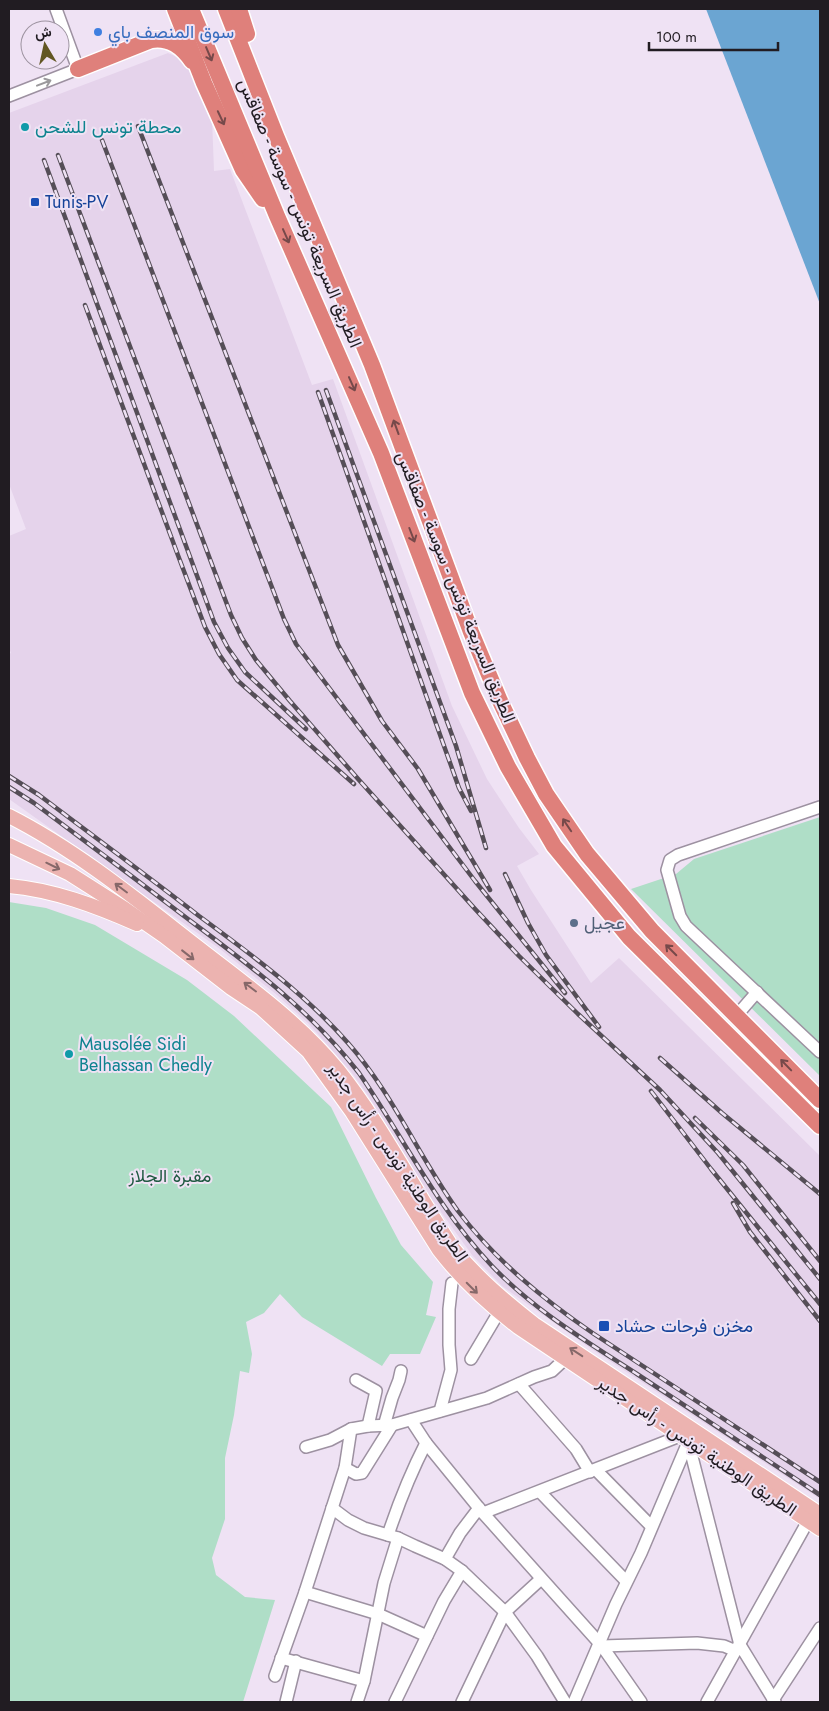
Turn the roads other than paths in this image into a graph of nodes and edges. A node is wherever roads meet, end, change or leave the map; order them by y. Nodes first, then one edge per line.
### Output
1 (56, 9) edge
2 (175, 9) edge
3 (191, 9) edge
4 (226, 9) edge
5 (238, 9) edge
6 (78, 69) junction
7 (204, 83) junction
8 (9, 96) edge
9 (276, 136) junction
10 (277, 216) junction
11 (820, 807) edge
12 (9, 816) edge
13 (9, 845) edge
14 (9, 886) edge
15 (164, 936) junction
16 (757, 992) junction
17 (738, 1015) junction
18 (820, 1052) edge
19 (820, 1100) edge
20 (820, 1126) edge
21 (452, 1284) dead end
22 (498, 1312) junction
23 (566, 1358) junction
24 (471, 1359) dead end
25 (401, 1371) dead end
26 (356, 1380) dead end
27 (519, 1384) junction
28 (440, 1410) junction
29 (411, 1420) junction
30 (388, 1425) junction
31 (368, 1426) junction
32 (351, 1429) junction
33 (687, 1435) junction
34 (426, 1443) junction
35 (306, 1446) dead end
36 (345, 1468) junction
37 (593, 1471) junction
38 (540, 1492) junction
39 (332, 1508) junction
40 (481, 1511) junction
41 (814, 1518) edge
42 (651, 1526) junction
43 (820, 1529) edge
44 (393, 1537) junction
45 (445, 1559) junction
46 (462, 1571) junction
47 (541, 1579) junction
48 (626, 1581) junction
49 (305, 1592) junction
50 (505, 1612) junction
51 (378, 1614) junction
52 (820, 1628) edge
53 (427, 1636) junction
54 (601, 1645) junction
55 (738, 1648) junction
56 (281, 1658) junction
57 (296, 1661) junction
58 (275, 1676) dead end
59 (364, 1681) junction
60 (774, 1701) edge
61 (286, 1702) edge
62 (358, 1702) edge
63 (395, 1702) edge
64 (462, 1702) edge
65 (565, 1702) edge
66 (574, 1702) edge
67 (641, 1702) edge
68 (707, 1702) edge

1 - 6 street
2 - 7 highway
3 -> 10 highway, الطريق السريعة تونس - سوسة - صفاقس
4 - 9 highway, الطريق السريعة تونس - سوسة - صفاقس
5 - 9 highway
6 - 7 highway
8 -> 6 street
7 -> 10 highway
17 -> 9 highway, الطريق السريعة تونس - سوسة - صفاقس
10 -> 20 highway, الطريق السريعة تونس - سوسة - صفاقس
11 - 16 street
33 -> 12 main road, الطريق الوطنية تونس - رأس جدير
13 -> 15 main road, الطريق الوطنية تونس - رأس جدير
14 - 15 main road
15 -> 22 main road, الطريق الوطنية تونس - رأس جدير
16 - 17 street
16 - 18 street
19 -> 17 highway, الطريق السريعة تونس - سوسة - صفاقس
21 - 28 street
22 - 23 main road, الطريق الوطنية تونس - رأس جدير
22 - 24 street
23 - 27 street
23 - 33 main road, الطريق الوطنية تونس - رأس جدير
25 - 30 street
26 - 31 street
27 - 28 street
27 - 37 street
28 - 29 street
29 - 30 street
29 - 34 street
30 - 31 street
30 - 36 street
31 - 32 street
32 - 35 street
32 - 36 street
33 - 37 street
33 - 41 main road, الطريق الوطنية تونس - رأس جدير
33 - 42 street
33 - 55 street
34 - 40 street
34 - 44 street
36 - 39 street
37 - 38 street
37 - 42 street
38 - 40 street
38 - 48 street
39 - 44 street
39 - 49 street
40 - 45 street
40 - 47 street
41 - 43 main road, الطريق الوطنية تونس - رأس جدير
41 - 55 street
42 - 48 street
44 - 45 street
44 - 51 street
45 - 46 street
46 - 50 street
46 - 53 street
47 - 50 street
47 - 54 street
48 - 54 street
49 - 51 street
49 - 56 street
50 - 64 street
50 - 65 street
51 - 53 street
51 - 59 street
52 - 60 street
53 - 63 street
54 - 55 street
54 - 66 street
54 - 67 street
55 - 60 street
55 - 68 street
56 - 57 street
56 - 58 street
57 - 59 street
57 - 61 street
59 - 62 street

